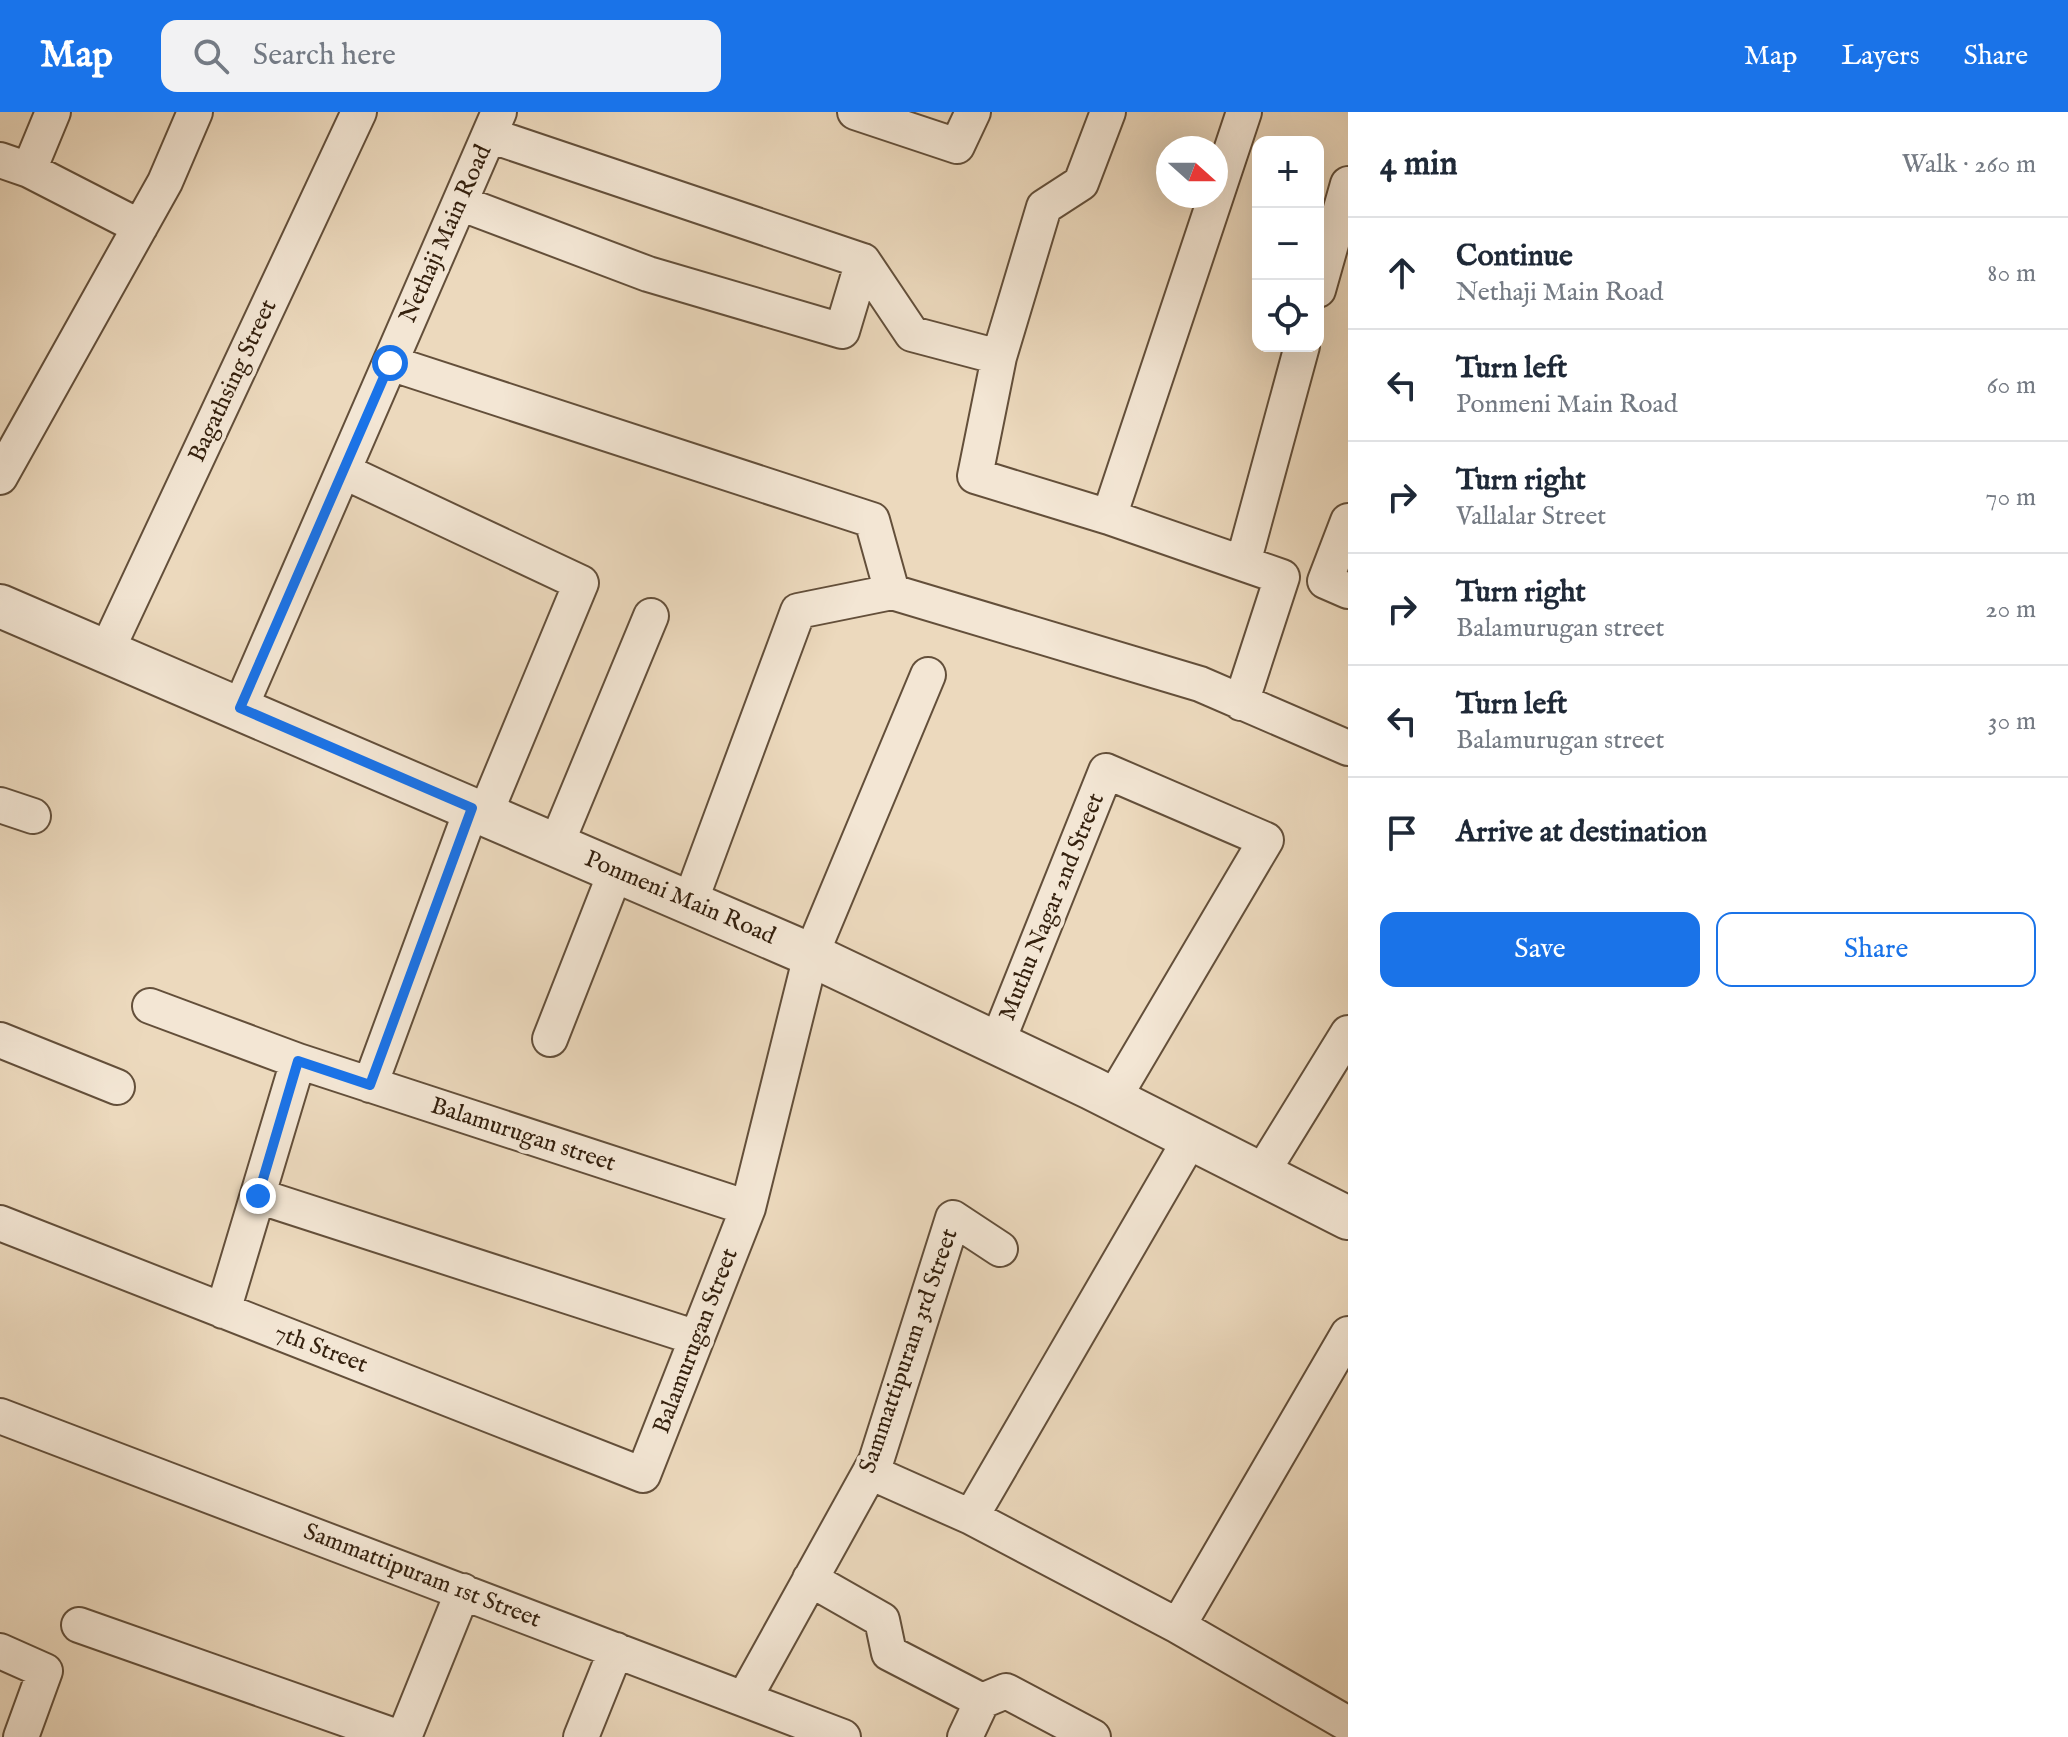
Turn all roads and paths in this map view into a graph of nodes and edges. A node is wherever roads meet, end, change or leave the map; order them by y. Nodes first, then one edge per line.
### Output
1 (53, 112) edge
2 (195, 112) edge
3 (359, 112) edge
4 (855, 112) edge
5 (973, 112) edge
6 (1108, 112) edge
7 (1244, 112) edge
8 (494, 124) edge
9 (14, 165) edge
10 (1348, 184) edge
11 (460, 203) junction
12 (140, 227) junction
13 (863, 261) junction
14 (1321, 280) edge
15 (1300, 352) edge
16 (999, 357) junction
17 (390, 363) junction
18 (343, 471) junction
19 (0, 477) edge
20 (1109, 517) junction
21 (1348, 521) edge
22 (1243, 563) junction
23 (1348, 591) edge
24 (892, 592) junction
25 (0, 606) edge
26 (651, 616) dead end
27 (107, 650) junction
28 (928, 675) dead end
29 (1241, 703) junction
30 (240, 708) junction
31 (1348, 748) edge
32 (0, 805) edge
33 (479, 811) junction
34 (33, 816) dead end
35 (556, 845) junction
36 (616, 871) junction
37 (690, 902) junction
38 (811, 955) junction
39 (150, 1006) dead end
40 (1348, 1033) edge
41 (550, 1039) dead end
42 (0, 1040) edge
43 (997, 1043) junction
44 (298, 1061) junction
45 (370, 1085) junction
46 (117, 1087) dead end
47 (1113, 1099) junction
48 (1191, 1138) junction
49 (1261, 1174) junction
50 (258, 1196) junction
51 (748, 1208) junction
52 (1348, 1218) edge
53 (0, 1223) edge
54 (1000, 1249) dead end
55 (223, 1311) junction
56 (1348, 1334) edge
57 (697, 1338) junction
58 (0, 1416) edge
59 (870, 1472) junction
60 (643, 1475) joint
61 (971, 1517) junction
62 (810, 1579) junction
63 (463, 1591) junction
64 (79, 1625) dead end
65 (1178, 1626) junction
66 (616, 1650) junction
67 (0, 1651) edge
68 (744, 1699) junction
69 (982, 1701) junction
70 (1348, 1724) edge
71 (21, 1737) edge
72 (397, 1737) edge
73 (404, 1737) edge
74 (581, 1737) edge
75 (843, 1737) edge
76 (965, 1737) edge
77 (1093, 1737) edge

1 - 9 street
2 - 12 street
3 - 27 street, Bagathsing Street
4 - 5 street
6 - 16 street
7 - 20 street
8 - 11 street, Nethaji Main Road
8 - 13 street
9 - 12 street
10 - 14 street
11 - 13 street
11 - 17 street, Nethaji Main Road
12 - 19 street
13 - 16 street
15 - 22 street
16 - 20 street
17 - 18 street, Nethaji Main Road
17 - 24 street
18 - 30 street, Nethaji Main Road
18 - 33 street
20 - 22 street
21 - 23 street
22 - 29 street
24 - 29 street
24 - 37 street
25 - 27 street, Ponmeni Main Road
26 - 35 street
27 - 30 street, Ponmeni Main Road
28 - 38 street
29 - 31 street
30 - 33 street, Ponmeni Main Road
32 - 34 street
33 - 35 street, Ponmeni Main Road
33 - 45 street
35 - 36 street, Ponmeni Main Road
36 - 37 street, Ponmeni Main Road
36 - 41 street
37 - 38 street, Ponmeni Main Road
38 - 43 street, Ponmeni Main Road
38 - 51 street
39 - 44 street, Balamurugan street
40 - 49 street
42 - 46 street
43 - 47 street, Ponmeni Main Road
43 - 47 street, Muthu Nagar 2nd Street
44 - 45 street, Balamurugan street
44 - 50 street
45 - 51 street, Balamurugan street
47 - 48 street, Ponmeni Main Road
48 - 49 street, Ponmeni Main Road
48 - 61 street
49 - 52 street, Ponmeni Main Road
50 - 55 street
50 - 57 street
51 - 57 street, Balamurugan Street
53 - 55 street, 7th Street
54 - 59 street, Sammattipuram 3rd Street
55 - 60 street, 7th Street
56 - 65 street
57 - 60 street, Balamurugan Street
58 - 63 street, Sammattipuram 1st Street
59 - 61 street
59 - 62 street, Sammattipuram 3rd Street
61 - 65 street
62 - 68 street, Sammattipuram 3rd Street
62 - 69 street
63 - 66 street, Sammattipuram 1st Street
63 - 73 street
64 - 72 street
65 - 70 street
66 - 68 street, Sammattipuram 1st Street
66 - 74 street
67 - 71 street
68 - 75 street, Sammattipuram 1st Street
69 - 76 street
69 - 77 street

